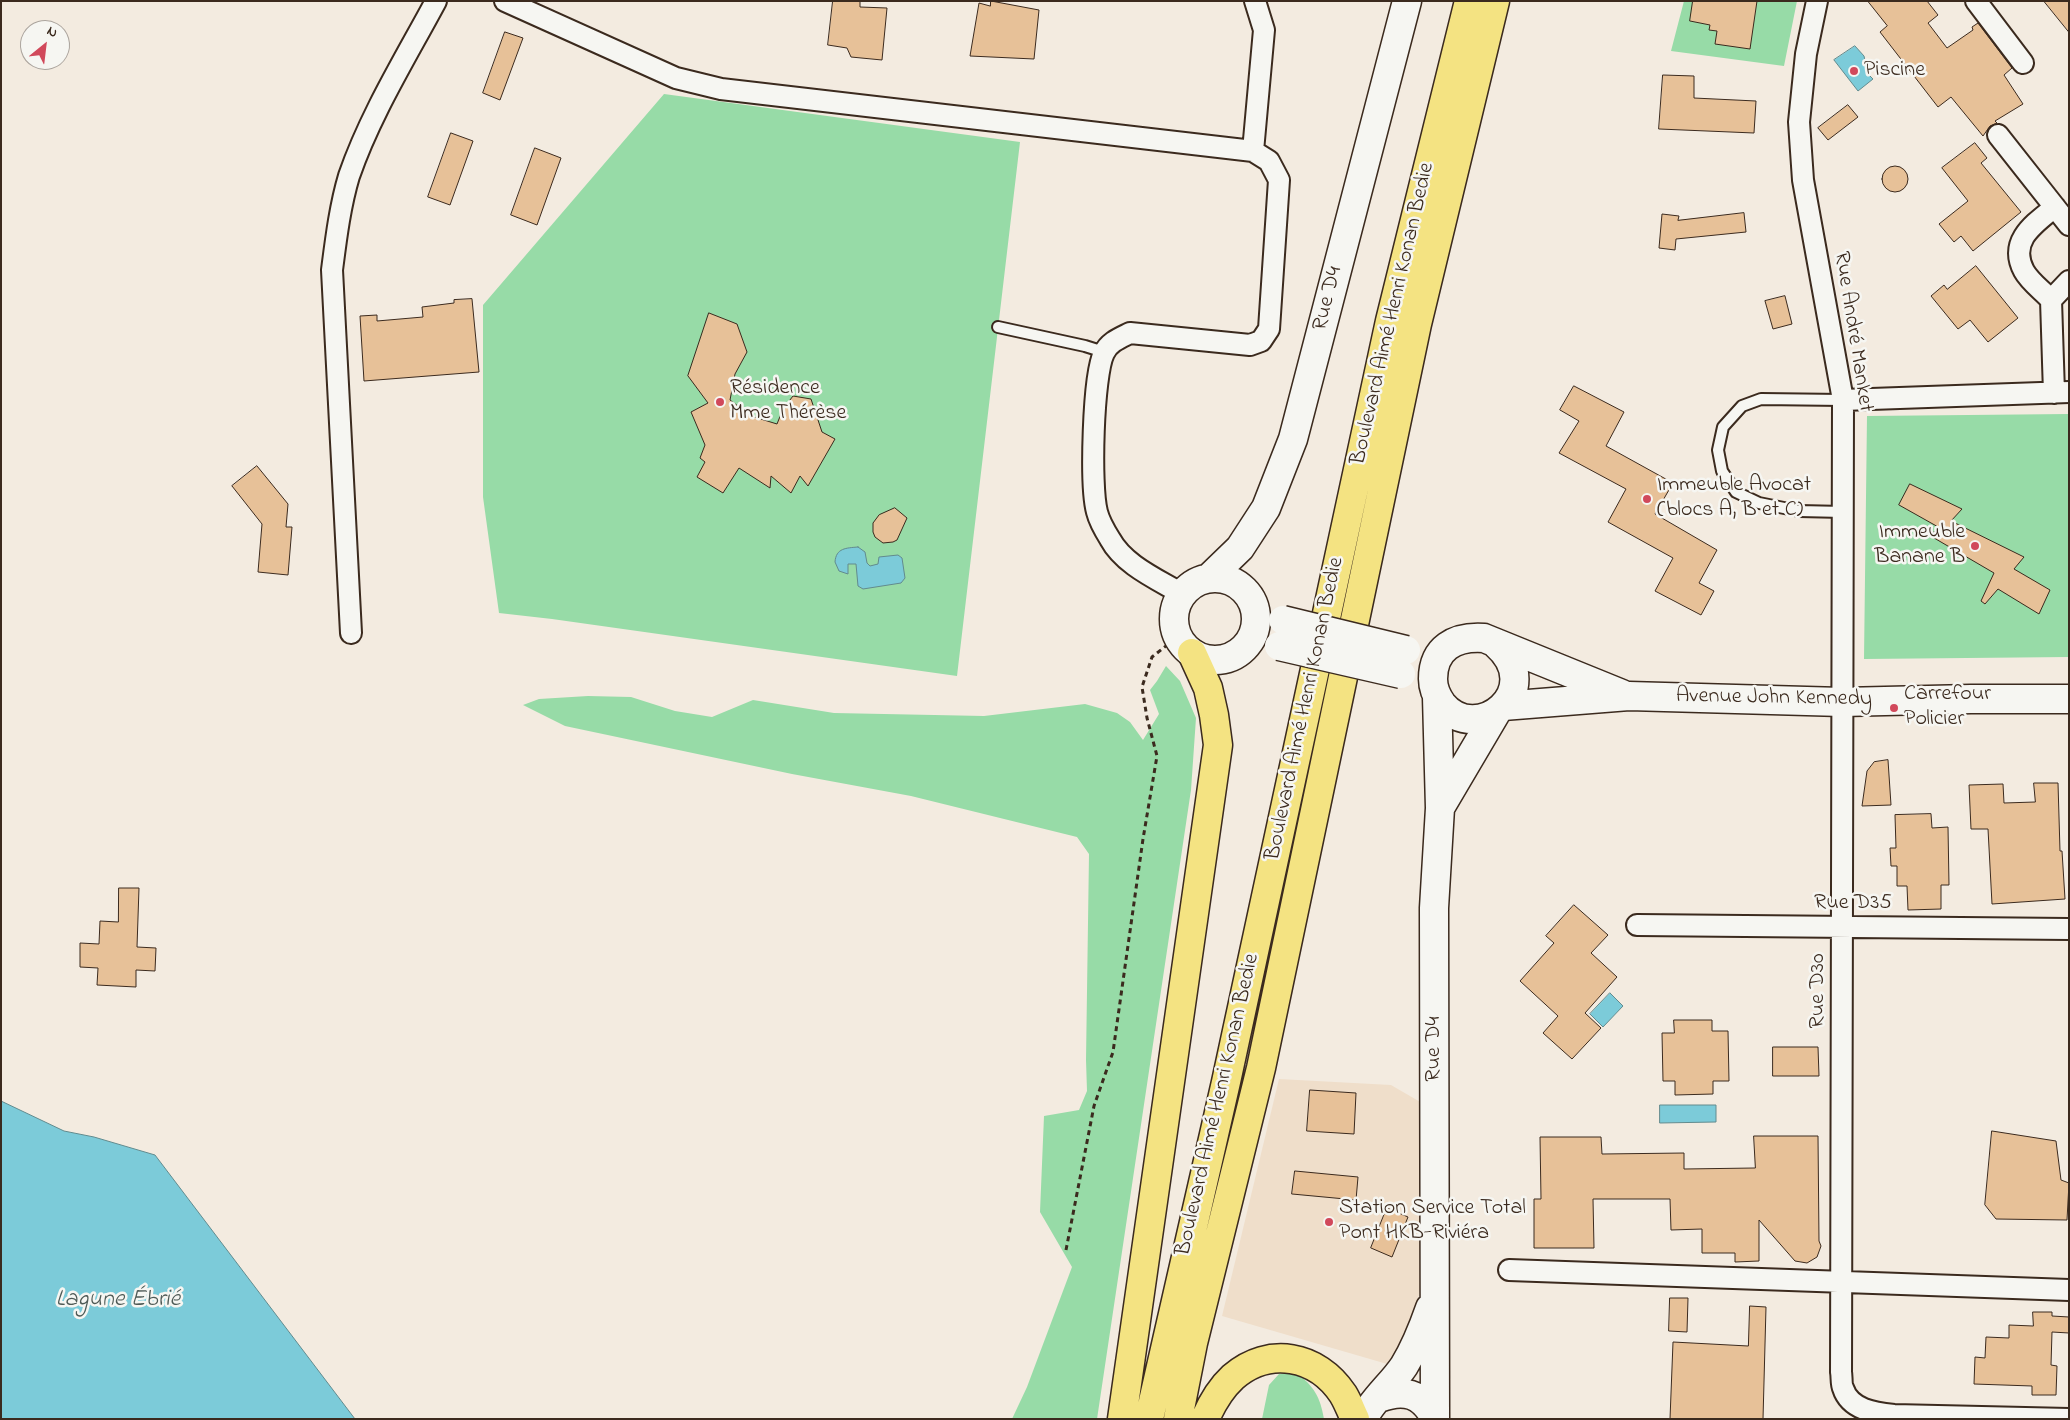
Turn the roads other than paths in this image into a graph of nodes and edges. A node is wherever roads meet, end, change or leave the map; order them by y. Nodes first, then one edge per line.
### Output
1 (436, 1) edge
2 (505, 1) edge
3 (1255, 1) edge
4 (1407, 1) edge
5 (1469, 1) edge
6 (1495, 1) edge
7 (1817, 1) edge
8 (1976, 1) edge
9 (2023, 63) dead end
10 (1998, 135) dead end
11 (1253, 151) junction
12 (2055, 208) junction
13 (2069, 225) edge
14 (2069, 281) edge
15 (2051, 300) junction
16 (998, 327) dead end
17 (1104, 352) junction
18 (2061, 393) edge
19 (1843, 400) junction
20 (1844, 512) junction
21 (1210, 578) junction
22 (1182, 594) junction
23 (1254, 606) junction
24 (350, 633) dead end
25 (1281, 633) junction
26 (1496, 644) junction
27 (1185, 645) junction
28 (1446, 647) junction
29 (1244, 648) junction
30 (1404, 662) junction
31 (1436, 692) junction
32 (1629, 696) junction
33 (2069, 699) edge
34 (1842, 702) junction
35 (1500, 710) junction
36 (1440, 808) junction
37 (1637, 926) dead end
38 (1843, 927) junction
39 (2069, 928) edge
40 (1509, 1270) dead end
41 (1842, 1280) junction
42 (1436, 1290) junction
43 (2069, 1290) edge
44 (1371, 1408) edge
45 (1435, 1418) edge
46 (1122, 1419) edge
47 (1149, 1419) edge
48 (1178, 1419) edge
49 (1205, 1419) edge
50 (1355, 1419) edge
51 (2069, 1419) edge

1 - 24 street
2 - 11 street
3 - 11 street
4 - 21 main road, Rue D4
5 - 47 highway, Boulevard Aimé Henri Konan Bedie
6 - 48 highway, Boulevard Aimé Henri Konan Bedie
7 - 19 street, Rue André Manket
8 - 9 street
10 - 12 street
11 - 17 street
12 - 13 street
12 - 15 street
14 - 15 street
15 - 18 street
16 - 17 lane
17 - 22 street
18 - 19 street
19 - 20 street, Rue André Manket
19 - 20 lane
20 - 34 street, Rue André Manket
21 - 22 main road, Rue D4
21 - 23 main road
22 - 27 main road
23 - 25 main road, Avenue John Kennedy
23 - 29 main road
25 - 29 main road, Avenue John Kennedy
25 - 30 main road, Avenue John Kennedy, bridge
26 - 28 main road, Avenue John Kennedy
26 - 32 main road, Avenue John Kennedy
26 - 35 main road
27 - 29 main road
27 - 46 highway
28 - 30 main road, Avenue John Kennedy
28 - 31 main road
30 - 31 main road, Avenue John Kennedy
31 - 35 main road, Avenue John Kennedy
31 - 36 main road, Rue D4
32 - 34 main road, Avenue John Kennedy
32 - 35 main road, Avenue John Kennedy
33 - 34 main road, Avenue John Kennedy
34 - 38 street, Rue D30
35 - 36 main road, Rue D4
36 - 42 main road, Rue D4
37 - 38 street, Rue D35
38 - 39 street, Rue D35
38 - 41 street, Rue D30
40 - 41 street
41 - 43 street
41 - 51 street, Rue D30
42 - 44 main road, Rue D4
42 - 45 main road, Rue D4
44 - 45 main road, Rue D4
49 - 50 highway

